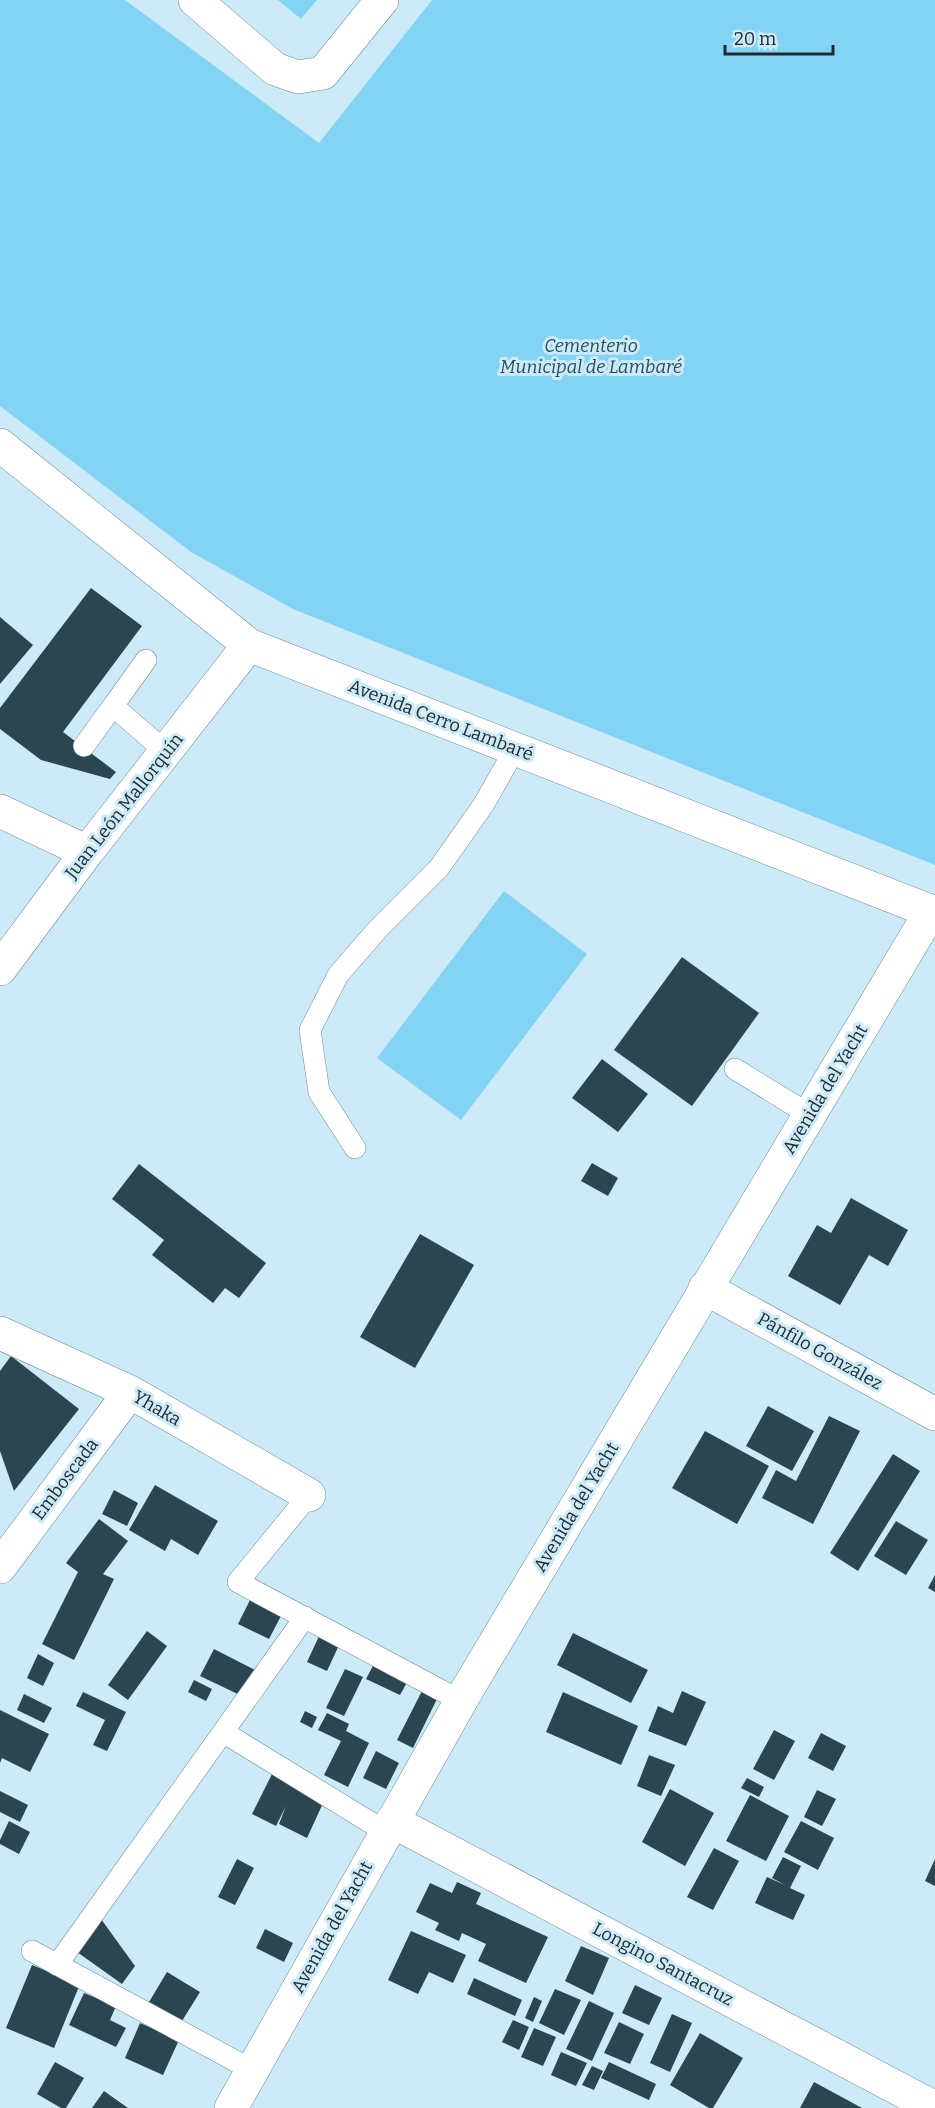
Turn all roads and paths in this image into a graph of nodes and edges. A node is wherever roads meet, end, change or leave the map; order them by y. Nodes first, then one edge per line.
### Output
1 (195, 0) edge
2 (382, 0) edge
3 (0, 445) edge
4 (249, 645) junction
5 (146, 660) dead end
6 (113, 706) junction
7 (84, 746) dead end
8 (515, 749) junction
9 (166, 752) junction
10 (0, 811) edge
11 (87, 852) junction
12 (934, 913) edge
13 (0, 969) edge
14 (735, 1069) dead end
15 (810, 1115) junction
16 (355, 1148) dead end
17 (705, 1288) junction
18 (0, 1332) edge
19 (130, 1392) junction
20 (935, 1414) edge
21 (309, 1495) joint
22 (0, 1566) edge
23 (305, 1617) junction
24 (461, 1701) junction
25 (224, 1732) junction
26 (389, 1826) junction
27 (32, 1951) dead end
28 (57, 1965) junction
29 (252, 2070) junction
30 (231, 2108) edge
31 (935, 2108) edge

1 - 2 street
3 - 4 street, Avenida Cerro Lambaré
4 - 8 street, Avenida Cerro Lambaré
4 - 9 street, Juan León Mallorquín
5 - 6 lane
6 - 7 lane
6 - 9 lane
8 - 12 street, Avenida Cerro Lambaré
8 - 16 lane
9 - 11 street, Juan León Mallorquín
10 - 11 street
11 - 13 street, Juan León Mallorquín
12 - 15 street, Avenida del Yacht
14 - 15 lane
15 - 17 street, Avenida del Yacht
17 - 20 street, Pánfilo González
17 - 24 street, Avenida del Yacht
18 - 19 street, Yhaka
19 - 21 street, Yhaka
19 - 22 street, Emboscada
21 - 23 lane
23 - 24 lane
23 - 25 lane
24 - 26 street, Avenida del Yacht
25 - 26 lane
25 - 28 lane
26 - 29 street, Avenida del Yacht
26 - 31 street, Longino Santacruz
27 - 28 lane
28 - 29 lane
29 - 30 street, Avenida del Yacht

